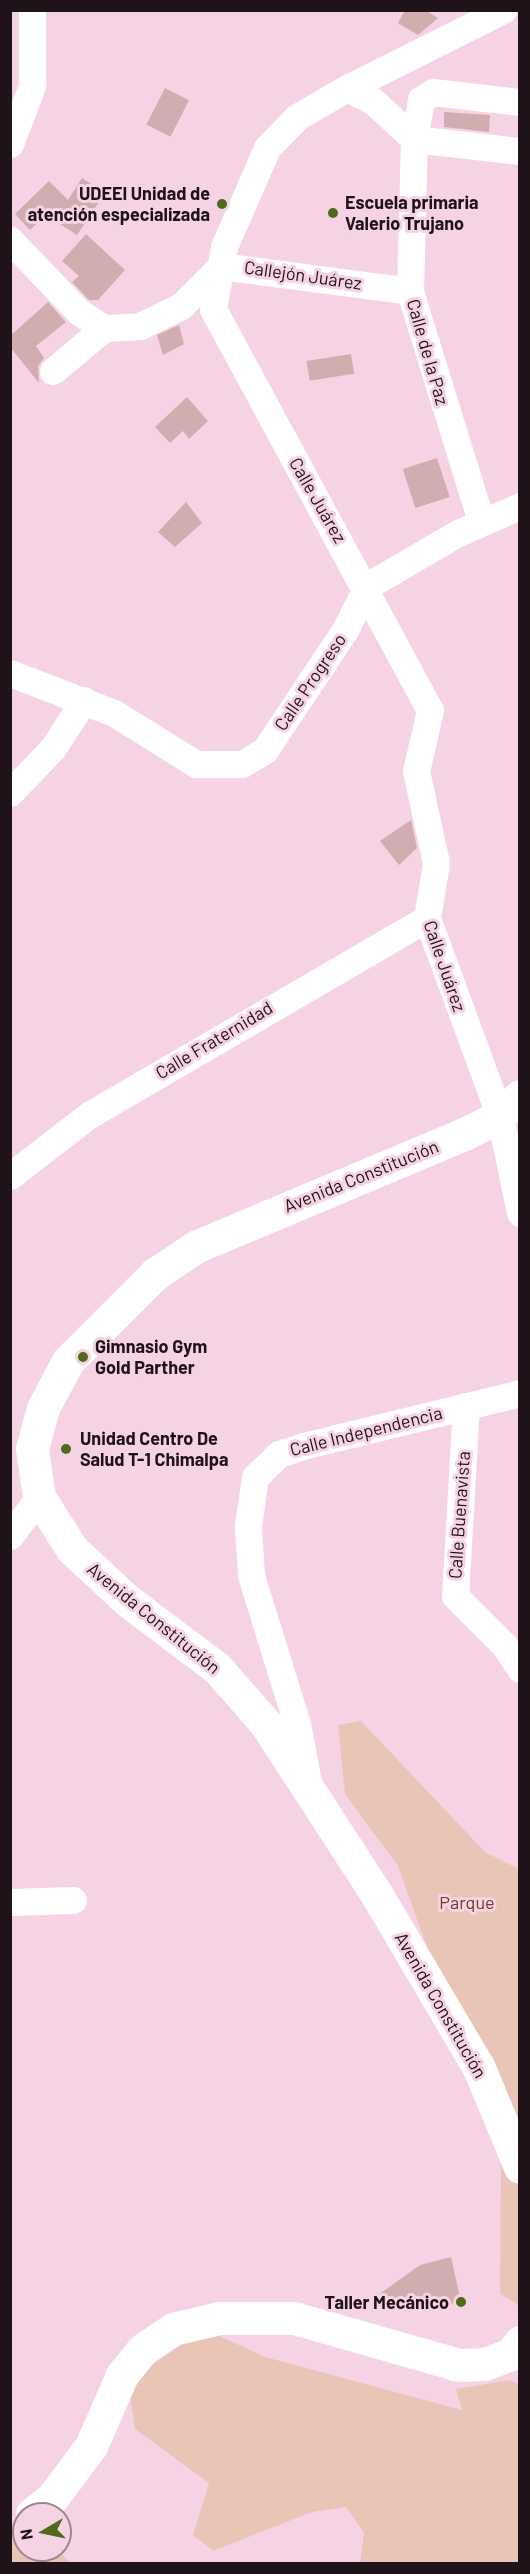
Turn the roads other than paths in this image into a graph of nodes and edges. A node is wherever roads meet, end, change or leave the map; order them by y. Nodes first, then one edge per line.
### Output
1 (32, 10) edge
2 (502, 10) edge
3 (347, 88) junction
4 (519, 102) edge
5 (414, 140) junction
6 (10, 144) edge
7 (519, 151) edge
8 (10, 240) edge
9 (221, 266) junction
10 (410, 291) junction
11 (104, 328) junction
12 (53, 371) dead end
13 (519, 506) edge
14 (481, 521) junction
15 (367, 586) junction
16 (10, 673) edge
17 (84, 700) junction
18 (10, 793) edge
19 (427, 918) junction
20 (510, 1106) edge
21 (10, 1176) edge
22 (519, 1213) edge
23 (519, 1393) edge
24 (466, 1406) junction
25 (39, 1497) junction
26 (10, 1536) edge
27 (519, 1670) edge
28 (310, 1790) junction
29 (74, 1900) dead end
30 (10, 1902) edge
31 (519, 2167) edge
32 (517, 2352) edge
33 (47, 2502) edge

1 - 6 street
2 - 3 street, Calle Juárez
3 - 5 street
3 - 9 street, Calle Juárez
4 - 5 street, Calle de la Paz
5 - 7 street
5 - 10 street, Calle de la Paz
8 - 11 street
9 - 10 street, Callejón Juárez
9 - 11 street, Callejón Juárez
9 - 15 street, Calle Juárez
10 - 14 street, Calle de la Paz
11 - 12 street
13 - 14 street
14 - 15 street
15 - 17 street, Calle Progreso
15 - 19 street, Calle Juárez
16 - 17 street, Calle Progreso
17 - 18 street
19 - 20 street, Calle Juárez
19 - 21 street, Calle Fraternidad
20 - 22 street
20 - 25 main road, Avenida Constitución
23 - 24 street, Calle Independencia
24 - 27 street, Calle Buenavista
24 - 28 street, Calle Independencia
25 - 26 street
25 - 28 main road, Avenida Constitución
28 - 31 main road, Avenida Constitución
29 - 30 street
32 - 33 main road

